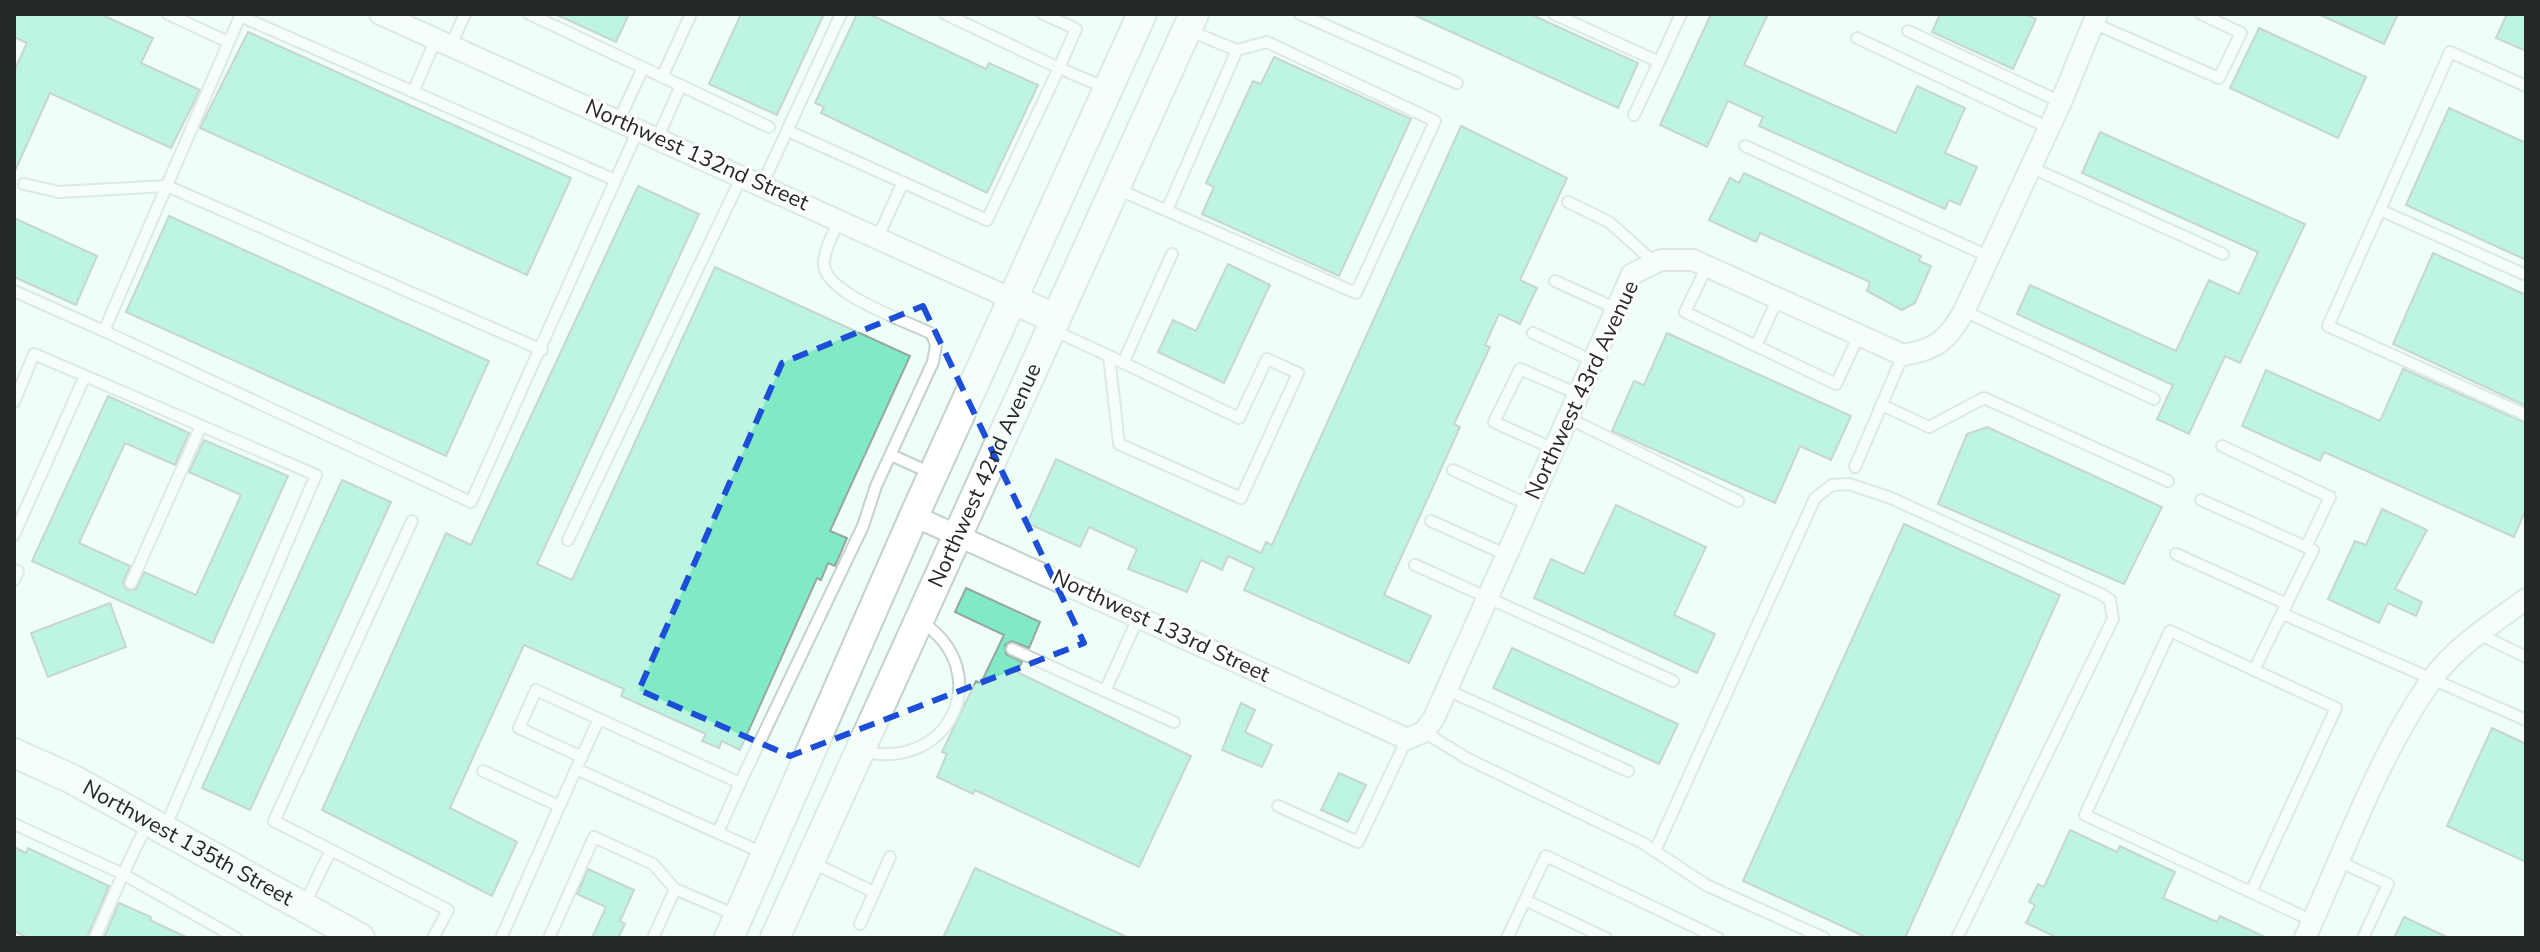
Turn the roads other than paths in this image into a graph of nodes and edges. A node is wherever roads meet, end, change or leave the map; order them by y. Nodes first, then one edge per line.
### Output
1 (168, 14) edge
2 (380, 14) edge
3 (465, 14) edge
4 (529, 14) edge
5 (691, 14) edge
6 (841, 14) edge
7 (945, 14) edge
8 (1043, 14) edge
9 (1142, 14) edge
10 (1300, 14) edge
11 (1554, 14) edge
12 (1681, 14) edge
13 (2201, 14) edge
14 (240, 15) edge
15 (2095, 19) edge
16 (1190, 22) edge
17 (1908, 31) dead end
18 (1857, 38) dead end
19 (228, 42) junction
20 (443, 42) junction
21 (1237, 50) junction
22 (1659, 62) junction
23 (643, 68) junction
24 (1059, 68) junction
25 (662, 77) junction
26 (1457, 83) dead end
27 (681, 85) junction
28 (2526, 86) edge
29 (1108, 89) junction
30 (413, 92) junction
31 (2061, 102) junction
32 (1634, 115) dead end
33 (629, 124) junction
34 (769, 127) dead end
35 (2049, 128) junction
36 (788, 131) junction
37 (658, 137) junction
38 (1745, 146) dead end
39 (2030, 167) junction
40 (742, 176) junction
41 (615, 180) junction
42 (903, 182) junction
43 (24, 184) dead end
44 (762, 185) junction
45 (167, 186) junction
46 (1115, 188) junction
47 (1568, 202) dead end
48 (1167, 210) junction
49 (2380, 210) junction
50 (839, 220) junction
51 (878, 237) junction
52 (1172, 254) dead end
53 (2223, 254) dead end
54 (1988, 256) junction
55 (1655, 263) junction
56 (1707, 266) junction
57 (2526, 275) edge
58 (1555, 281) dead end
59 (14, 291) edge
60 (1778, 298) junction
61 (1012, 299) junction
62 (1617, 309) junction
63 (1964, 311) junction
64 (1053, 324) junction
65 (104, 331) junction
66 (1533, 333) dead end
67 (1859, 335) junction
68 (1756, 346) junction
69 (542, 350) junction
70 (1903, 355) junction
71 (1109, 356) junction
72 (1593, 361) junction
73 (1123, 363) junction
74 (85, 376) junction
75 (1578, 394) junction
76 (2154, 399) dead end
77 (14, 402) edge
78 (1882, 405) junction
79 (2526, 415) edge
80 (1568, 418) junction
81 (201, 426) junction
82 (2222, 446) dead end
83 (1554, 449) junction
84 (891, 455) junction
85 (1855, 467) dead end
86 (1453, 470) dead end
87 (933, 474) junction
88 (2168, 481) dead end
89 (2201, 500) dead end
90 (1738, 501) dead end
91 (1529, 505) junction
92 (914, 516) junction
93 (412, 521) dead end
94 (1431, 521) dead end
95 (958, 533) junction
96 (14, 535) edge
97 (568, 540) dead end
98 (2306, 547) junction
99 (2176, 554) dead end
100 (1507, 555) junction
101 (1415, 565) dead end
102 (14, 570) edge
103 (14, 580) edge
104 (131, 583) dead end
105 (1488, 597) junction
106 (2526, 599) edge
107 (2285, 609) junction
108 (1139, 616) junction
109 (919, 619) junction
110 (2479, 634) junction
111 (1012, 649) dead end
112 (2526, 657) edge
113 (2254, 670) junction
114 (2433, 678) junction
115 (1673, 681) dead end
116 (1447, 690) junction
117 (1105, 691) junction
118 (599, 719) junction
119 (2526, 720) edge
120 (1174, 722) dead end
121 (1416, 736) junction
122 (860, 750) junction
123 (14, 753) edge
124 (582, 757) junction
125 (576, 769) junction
126 (483, 771) dead end
127 (1628, 771) dead end
128 (740, 783) junction
129 (559, 806) junction
130 (1278, 806) dead end
131 (14, 824) edge
132 (156, 825) junction
133 (718, 832) junction
134 (331, 850) junction
135 (1655, 851) junction
136 (766, 854) junction
137 (890, 857) dead end
138 (810, 861) junction
139 (2340, 862) junction
140 (123, 874) junction
141 (675, 889) junction
142 (874, 892) junction
143 (2251, 892) junction
144 (1525, 900) junction
145 (303, 907) junction
146 (860, 924) dead end
147 (734, 927) edge
148 (2309, 929) edge
149 (352, 936) edge
150 (95, 938) edge
151 (236, 938) edge
152 (433, 938) edge
153 (501, 938) edge
154 (549, 938) edge
155 (653, 938) edge
156 (775, 938) edge
157 (1507, 938) edge
158 (1606, 938) edge
159 (1718, 938) edge
160 (1824, 938) edge
161 (1957, 938) edge
162 (2363, 938) edge

1 - 19 lane
2 - 20 street, Northwest 132nd Street
3 - 20 lane
4 - 23 lane
5 - 25 lane
6 - 36 lane
7 - 24 lane
8 - 24 lane
9 - 29 main road
10 - 26 lane
11 - 22 lane
12 - 22 lane
13 - 15 lane
14 - 19 lane
14 - 30 lane
15 - 31 street
16 - 21 lane
16 - 46 main road, Northwest 42nd Avenue
17 - 31 lane
18 - 35 lane
19 - 45 lane
20 - 30 lane
20 - 33 street, Northwest 132nd Street
21 - 48 lane
21 - 48 lane
22 - 32 lane
23 - 25 lane
23 - 33 lane
24 - 29 lane
24 - 42 lane
25 - 27 lane
27 - 34 lane
27 - 37 lane
28 - 49 lane
29 - 61 main road
30 - 41 lane
31 - 35 street
33 - 37 street, Northwest 132nd Street
33 - 41 lane
35 - 39 street
36 - 42 lane
36 - 44 lane
37 - 40 street, Northwest 132nd Street
38 - 54 lane
39 - 53 lane
39 - 54 street
40 - 44 street, Northwest 132nd Street
40 - 97 lane
41 - 69 lane
42 - 51 lane
43 - 45 lane
44 - 50 street, Northwest 132nd Street
45 - 65 lane
45 - 69 lane
46 - 48 lane
46 - 64 main road, Northwest 42nd Avenue
47 - 55 lane
49 - 57 lane
49 - 79 lane
50 - 51 street, Northwest 132nd Street
50 - 84 lane
51 - 61 street, Northwest 132nd Street
52 - 73 lane
54 - 63 street
55 - 56 street, Northwest 43rd Avenue
55 - 62 street, Northwest 43rd Avenue
56 - 60 street, Northwest 43rd Avenue
56 - 68 lane
58 - 62 lane
59 - 65 lane
60 - 67 street, Northwest 43rd Avenue
60 - 68 lane
61 - 64 main road
61 - 87 main road
62 - 72 street, Northwest 43rd Avenue
63 - 70 street
63 - 76 lane
64 - 71 lane
64 - 95 main road, Northwest 42nd Avenue
65 - 69 lane
66 - 72 lane
67 - 68 lane
67 - 70 street, Northwest 43rd Avenue
70 - 78 lane
71 - 73 lane
71 - 73 lane
72 - 75 street, Northwest 43rd Avenue
74 - 77 lane
74 - 81 lane
74 - 96 lane
75 - 80 street, Northwest 43rd Avenue
75 - 83 lane
78 - 85 lane
78 - 88 lane
80 - 83 street, Northwest 43rd Avenue
80 - 90 lane
81 - 104 lane
81 - 132 lane
82 - 98 lane
83 - 91 street, Northwest 43rd Avenue
84 - 87 lane
84 - 128 lane
86 - 91 lane
87 - 92 main road
89 - 98 lane
91 - 100 street, Northwest 43rd Avenue
92 - 95 street, Northwest 133rd Street
92 - 136 main road
93 - 134 lane
94 - 100 lane
95 - 108 street, Northwest 133rd Street
95 - 109 main road, Northwest 42nd Avenue
98 - 107 lane
99 - 107 lane
100 - 105 street, Northwest 43rd Avenue
101 - 105 lane
102 - 103 lane
105 - 115 lane
105 - 116 street, Northwest 43rd Avenue
106 - 110 street
107 - 113 lane
107 - 114 lane
108 - 117 lane
108 - 121 street, Northwest 133rd Street
109 - 122 main road, Northwest 42nd Avenue
109 - 122 lane
110 - 112 lane
110 - 114 street
111 - 117 lane
113 - 143 lane
113 - 143 lane
114 - 119 lane
114 - 139 street
116 - 121 street, Northwest 43rd Avenue
116 - 127 lane
117 - 120 lane
118 - 124 lane
118 - 124 lane
118 - 128 lane
121 - 130 lane
121 - 135 lane
122 - 138 main road, Northwest 42nd Avenue
123 - 132 main road, Northwest 135th Street
124 - 125 lane
125 - 129 lane
125 - 133 lane
126 - 129 lane
128 - 133 lane
129 - 153 lane
131 - 140 lane
132 - 140 lane
132 - 145 main road, Northwest 135th Street
133 - 136 lane
134 - 145 lane
134 - 152 lane
135 - 160 lane
135 - 161 lane
136 - 147 main road
137 - 142 lane
138 - 142 lane
138 - 156 main road, Northwest 42nd Avenue
139 - 148 street
139 - 162 lane
140 - 150 lane
140 - 151 lane
141 - 147 lane
141 - 154 lane
141 - 155 lane
142 - 146 lane
143 - 148 lane
144 - 157 lane
144 - 158 lane
144 - 159 lane
145 - 149 main road, Northwest 135th Street

